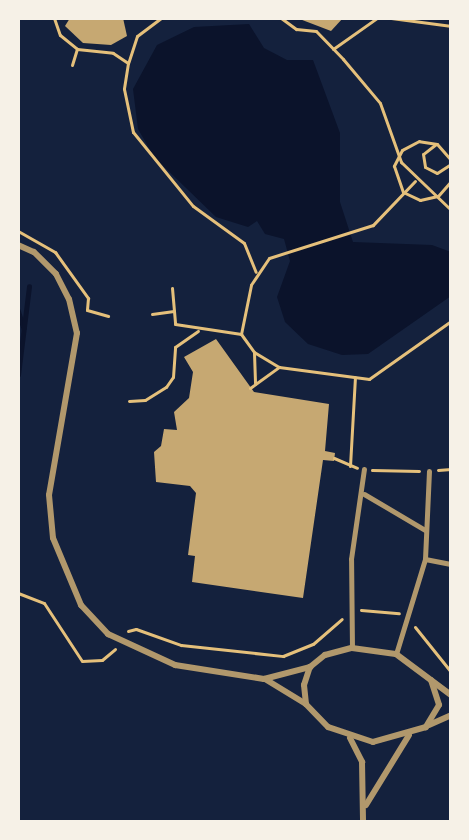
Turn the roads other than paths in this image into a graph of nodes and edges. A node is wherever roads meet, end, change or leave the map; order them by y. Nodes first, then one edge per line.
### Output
1 (18, 245) edge
2 (364, 469) road end
3 (429, 471) road end
4 (364, 494) junction
5 (424, 530) junction
6 (424, 559) junction
7 (451, 564) edge
8 (352, 648) junction
9 (396, 654) junction
10 (310, 667) junction
11 (264, 679) junction
12 (431, 680) junction
13 (451, 694) edge
14 (306, 704) junction
15 (451, 715) edge
16 (426, 727) junction
17 (410, 733) junction
18 (350, 738) junction
19 (365, 805) junction
20 (363, 822) edge

1 - 11 street
2 - 4 street
3 - 5 street
4 - 5 street
4 - 8 street
5 - 6 street
6 - 7 street
6 - 9 street
8 - 9 street
8 - 10 street
9 - 12 street
10 - 11 street
10 - 14 street
11 - 14 street
12 - 13 street
12 - 16 street
14 - 18 street
15 - 16 street
16 - 17 street
17 - 18 street
17 - 19 street
18 - 19 street
19 - 20 street

